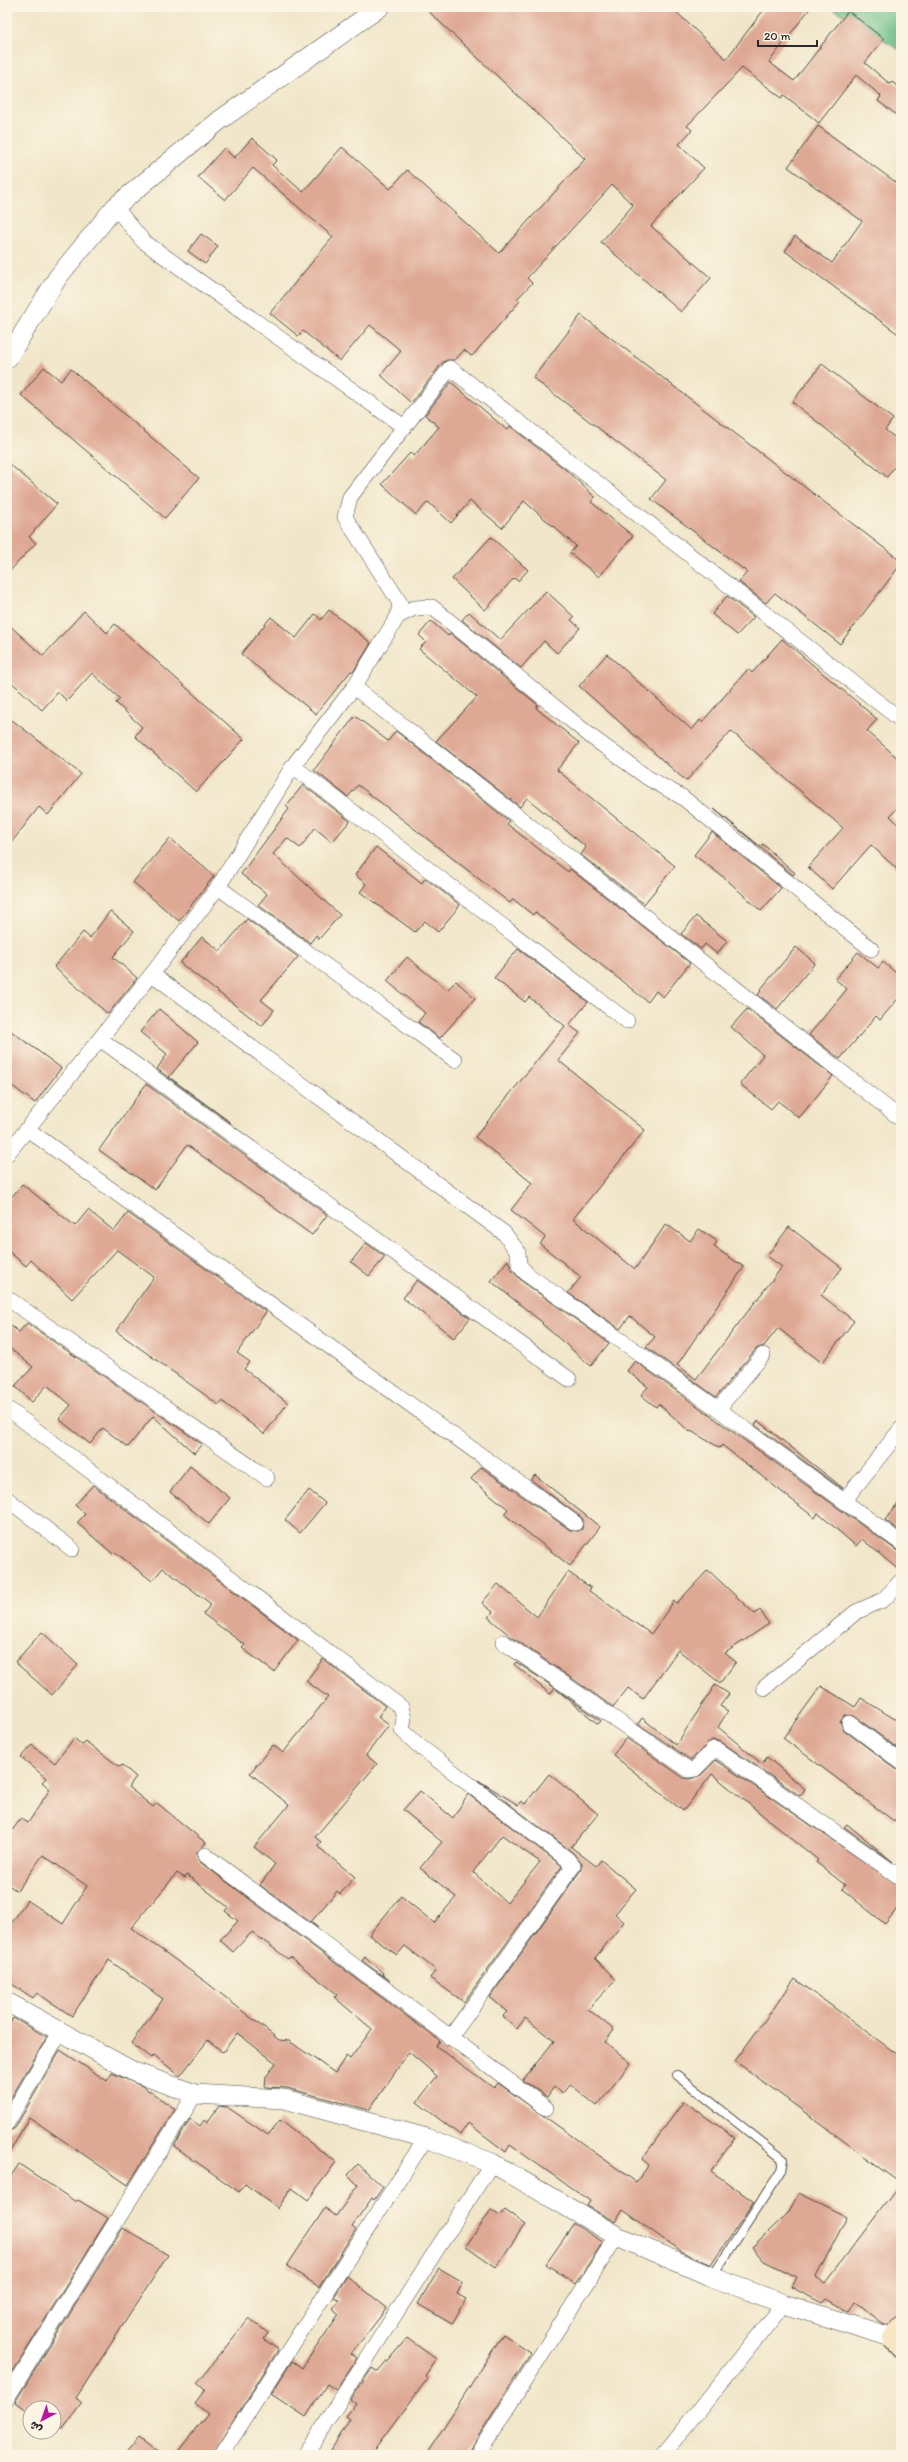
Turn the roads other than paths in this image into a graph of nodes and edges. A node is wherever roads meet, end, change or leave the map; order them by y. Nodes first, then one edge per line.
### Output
1 (380, 7) edge
2 (115, 207) junction
3 (7, 359) edge
4 (404, 427) junction
5 (398, 616) junction
6 (354, 687) junction
7 (901, 720) edge
8 (293, 766) junction
9 (218, 887) junction
10 (871, 949) dead end
11 (152, 974) junction
12 (627, 1021) dead end
13 (100, 1039) junction
14 (455, 1060) dead end
15 (901, 1119) edge
16 (27, 1128) junction
17 (7, 1154) edge
18 (7, 1298) edge
19 (763, 1355) dead end
20 (569, 1379) dead end
21 (7, 1408) edge
22 (718, 1409) junction
23 (901, 1429) edge
24 (267, 1478) dead end
25 (7, 1499) edge
26 (844, 1501) junction
27 (575, 1523) dead end
28 (901, 1543) edge
29 (72, 1549) dead end
30 (901, 1581) edge
31 (503, 1642) dead end
32 (764, 1688) dead end
33 (849, 1723) dead end
34 (901, 1762) edge
35 (205, 1855) dead end
36 (901, 1878) edge
37 (7, 2002) edge
38 (60, 2032) junction
39 (450, 2038) junction
40 (677, 2075) dead end
41 (195, 2094) junction
42 (546, 2108) dead end
43 (7, 2122) edge
44 (426, 2138) junction
45 (492, 2163) junction
46 (617, 2236) junction
47 (712, 2277) junction
48 (784, 2304) junction
49 (899, 2337) edge
50 (7, 2398) edge
51 (221, 2455) edge
52 (305, 2455) edge
53 (477, 2455) edge
54 (663, 2455) edge

1 - 2 street
2 - 3 street
2 - 4 street
4 - 5 street
4 - 7 street
5 - 6 street
5 - 10 street
6 - 8 street
6 - 15 street
8 - 9 street
8 - 12 street
9 - 11 street
9 - 14 street
11 - 13 street
11 - 22 street
13 - 16 street
13 - 20 street
16 - 17 street
16 - 27 street
18 - 24 street
19 - 22 street
21 - 39 street
22 - 26 street
23 - 26 street
25 - 29 street
26 - 28 street
30 - 32 street
31 - 36 street
33 - 34 street
35 - 39 street
37 - 38 street
38 - 41 street
38 - 43 street
39 - 42 street
40 - 47 lane
41 - 44 street
41 - 50 street
44 - 45 street
44 - 51 street
45 - 46 street
45 - 52 street
46 - 47 street
46 - 53 street
47 - 48 street
48 - 49 street
48 - 54 street

